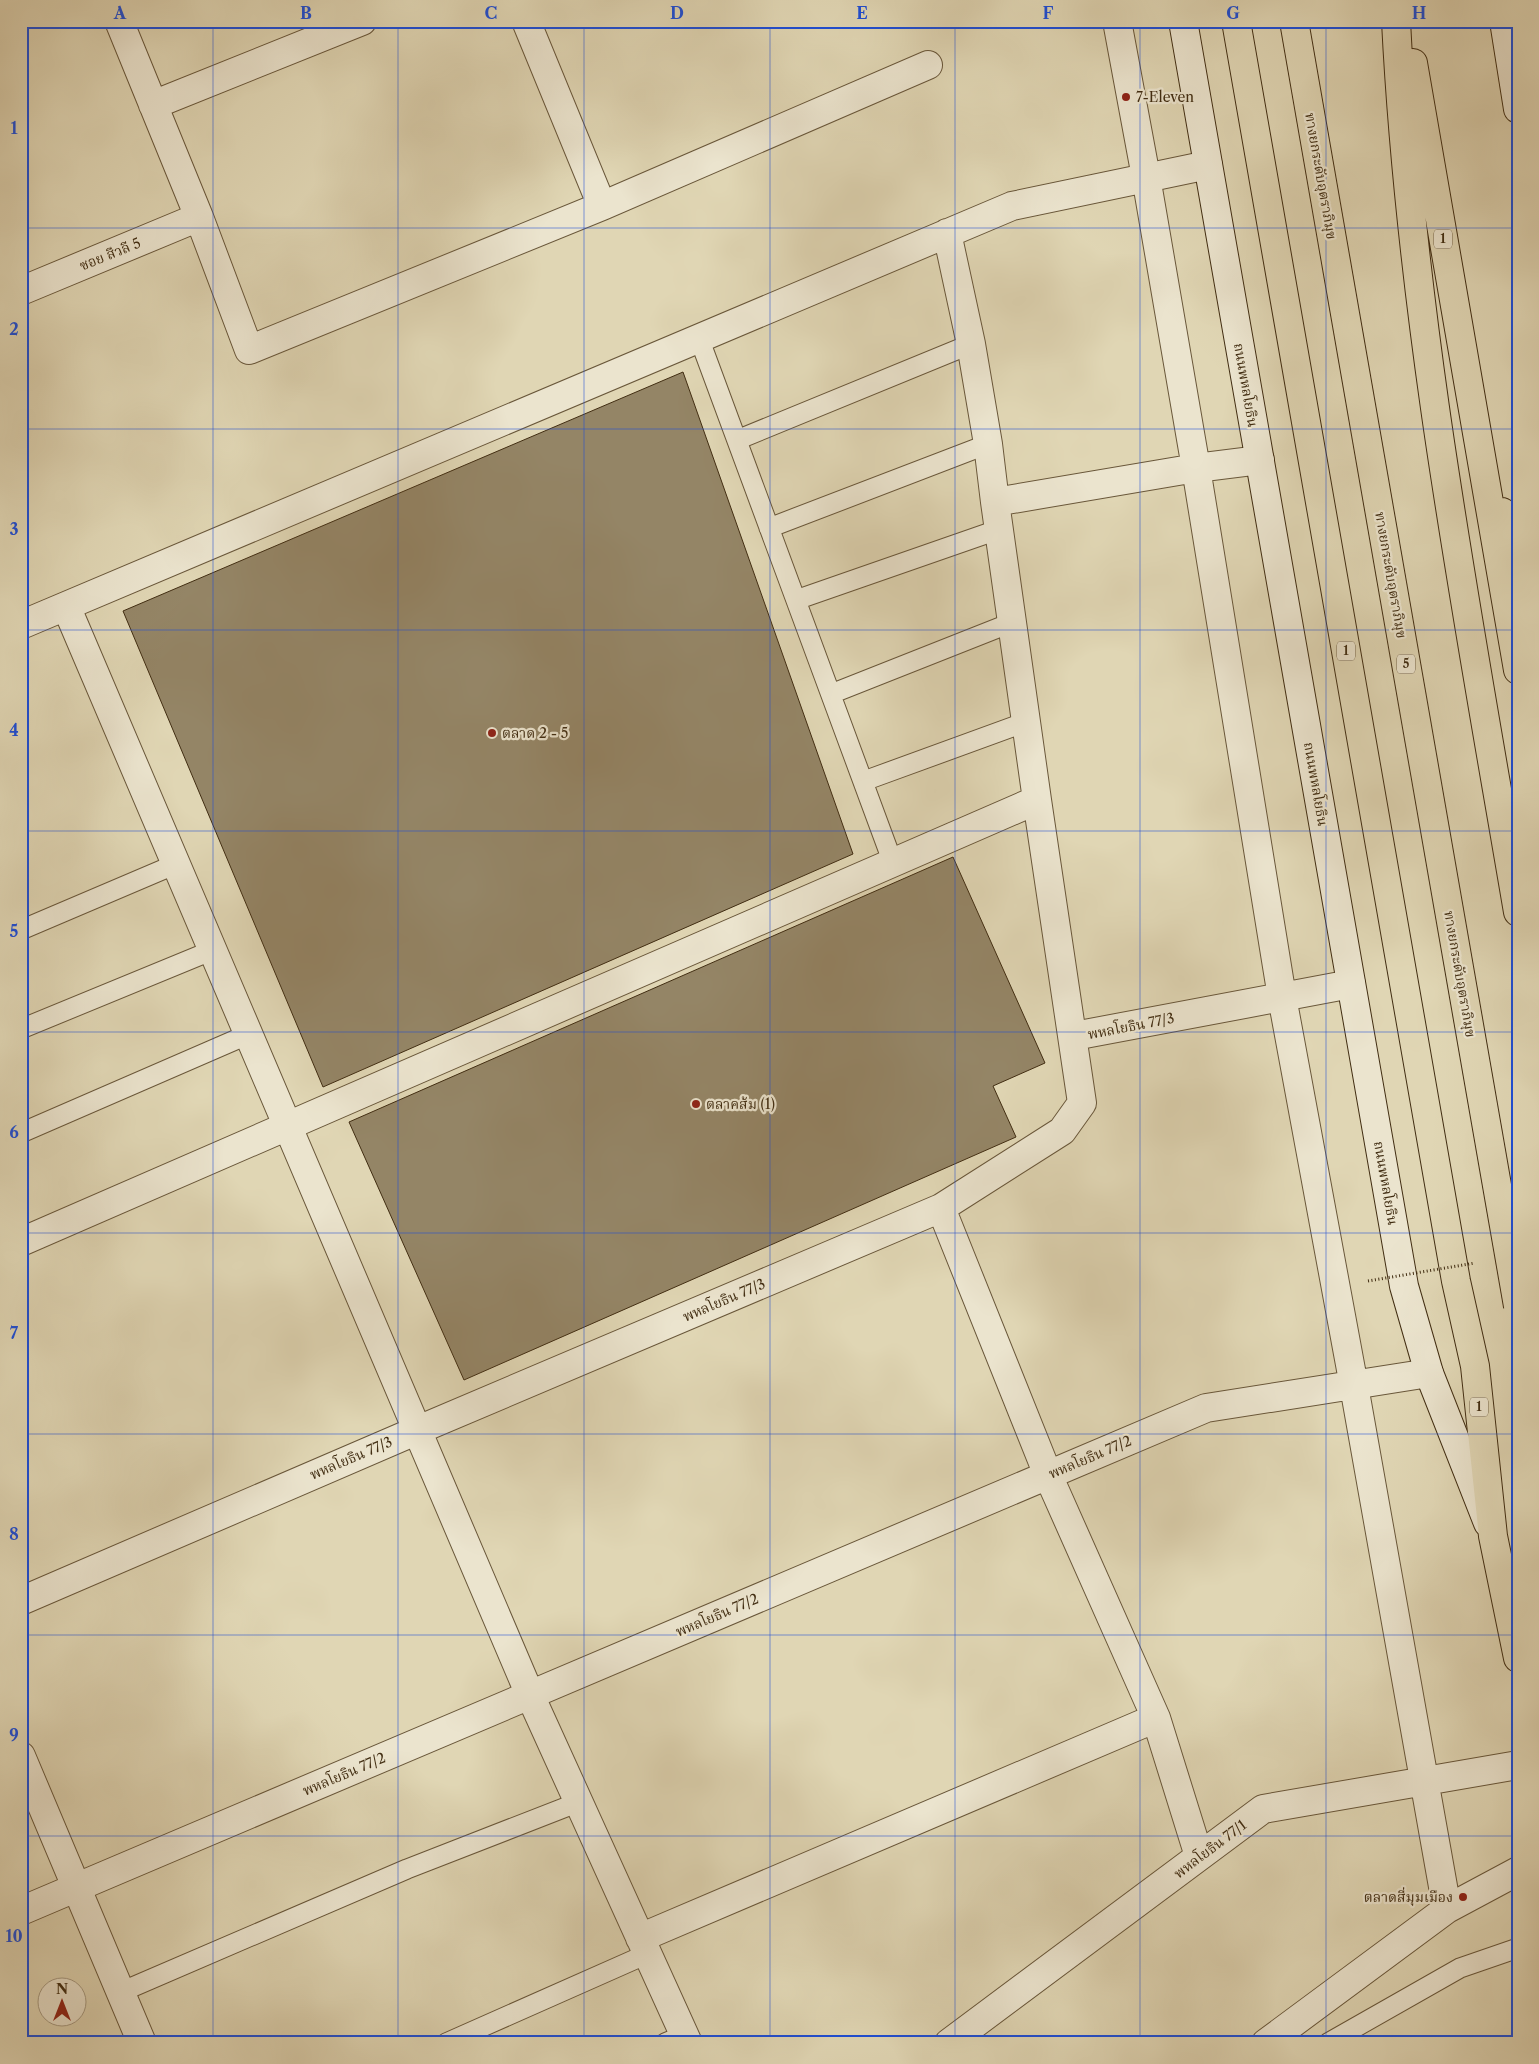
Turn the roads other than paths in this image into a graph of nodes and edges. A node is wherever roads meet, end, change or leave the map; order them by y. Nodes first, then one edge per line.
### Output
1 (119, 21) edge
2 (362, 21) edge
3 (526, 21) edge
4 (1117, 21) edge
5 (1183, 21) edge
6 (1236, 21) edge
7 (1294, 21) edge
8 (1396, 21) edge
9 (1406, 21) edge
10 (1504, 21) edge
11 (928, 65) dead end
12 (153, 105) junction
13 (1518, 110) edge
14 (1208, 165) junction
15 (1146, 177) junction
16 (602, 206) junction
17 (199, 218) junction
18 (947, 233) junction
19 (21, 290) edge
20 (699, 338) junction
21 (971, 344) junction
22 (737, 440) junction
23 (988, 444) junction
24 (1480, 457) junction
25 (1260, 460) junction
26 (1196, 468) junction
27 (994, 502) junction
28 (769, 528) junction
29 (1000, 529) junction
30 (1518, 553) edge
31 (796, 600) junction
32 (66, 606) junction
33 (1013, 622) junction
34 (21, 625) edge
35 (1518, 670) edge
36 (831, 694) junction
37 (1026, 722) junction
38 (864, 781) junction
39 (1037, 800) junction
40 (893, 863) junction
41 (176, 864) junction
42 (1518, 912) edge
43 (21, 930) edge
44 (213, 950) junction
45 (1351, 984) junction
46 (1282, 998) junction
47 (21, 1029) edge
48 (249, 1034) junction
49 (1074, 1036) junction
50 (288, 1126) junction
51 (21, 1133) edge
52 (941, 1208) junction
53 (21, 1242) edge
54 (1518, 1306) edge
55 (1428, 1373) junction
56 (1354, 1386) junction
57 (418, 1430) junction
58 (1048, 1475) junction
59 (1493, 1536) junction
60 (21, 1601) edge
61 (1518, 1658) edge
62 (530, 1694) junction
63 (1156, 1718) junction
64 (21, 1756) edge
65 (1518, 1765) edge
66 (1424, 1782) junction
67 (579, 1802) junction
68 (1200, 1856) junction
69 (1518, 1870) edge
70 (76, 1888) junction
71 (1447, 1909) junction
72 (21, 1911) edge
73 (644, 1946) junction
74 (1518, 1948) edge
75 (121, 1992) junction
76 (679, 2040) edge
77 (142, 2043) edge
78 (446, 2043) edge
79 (949, 2043) edge
80 (1266, 2043) edge
81 (1328, 2043) edge

1 - 12 street
2 - 12 street
3 - 16 street
4 - 15 street
5 - 14 street, ถนนพหลโยธิน / 1
6 - 59 highway, ถนนพหลโยธิน / 1
7 - 54 highway, ทางยกระดับอุตราภิมุข / 5, bridge
8 - 42 highway
9 - 24 highway, 1
10 - 13 street
11 - 16 street
12 - 17 street
14 - 15 street
14 - 25 street, ถนนพหลโยธิน / 1
15 - 18 street
15 - 26 street
16 - 17 street
17 - 19 street, ซอย สีวลี 5
18 - 20 street
18 - 21 street
20 - 22 lane
20 - 32 street
21 - 22 lane
21 - 23 street
22 - 28 lane
23 - 27 street
23 - 28 lane
24 - 30 highway
24 - 35 highway, 1
25 - 26 street
25 - 45 street, ถนนพหลโยธิน / 1
26 - 27 street
26 - 46 street
27 - 29 street
28 - 31 lane
29 - 31 lane
29 - 33 street
31 - 36 lane
32 - 34 street
32 - 41 street
33 - 36 lane
33 - 37 street
36 - 38 lane
37 - 38 lane
37 - 39 street
38 - 40 lane
39 - 40 street
39 - 49 street
40 - 50 street
41 - 43 lane
41 - 44 street
44 - 47 lane
44 - 48 street
45 - 46 street, พหลโยธิน 77/3
45 - 55 street, ถนนพหลโยธิน / 1
46 - 49 street, พหลโยธิน 77/3
46 - 56 street
48 - 50 street
48 - 51 lane
49 - 52 street, พหลโยธิน 77/3
50 - 53 street
50 - 57 street
52 - 57 street, พหลโยธิน 77/3
52 - 58 street
55 - 56 street, พหลโยธิน 77/2
55 - 59 street, ถนนพหลโยธิน / 1
56 - 58 street, พหลโยธิน 77/2
56 - 66 street
57 - 60 street, พหลโยธิน 77/3
57 - 62 street
58 - 62 street, พหลโยธิน 77/2
58 - 63 street
59 - 61 highway, ถนนพหลโยธิน / 1
62 - 67 street
62 - 70 street, พหลโยธิน 77/2
63 - 68 street
63 - 73 street
64 - 70 street
65 - 66 street, พหลโยธิน 77/1
66 - 68 street, พหลโยธิน 77/1
66 - 71 street
67 - 73 street
67 - 75 lane
68 - 79 street, พหลโยธิน 77/1
69 - 71 street
70 - 72 street, พหลโยธิน 77/2
70 - 75 street
71 - 80 street
73 - 76 street
73 - 78 lane
74 - 81 lane
75 - 77 street

